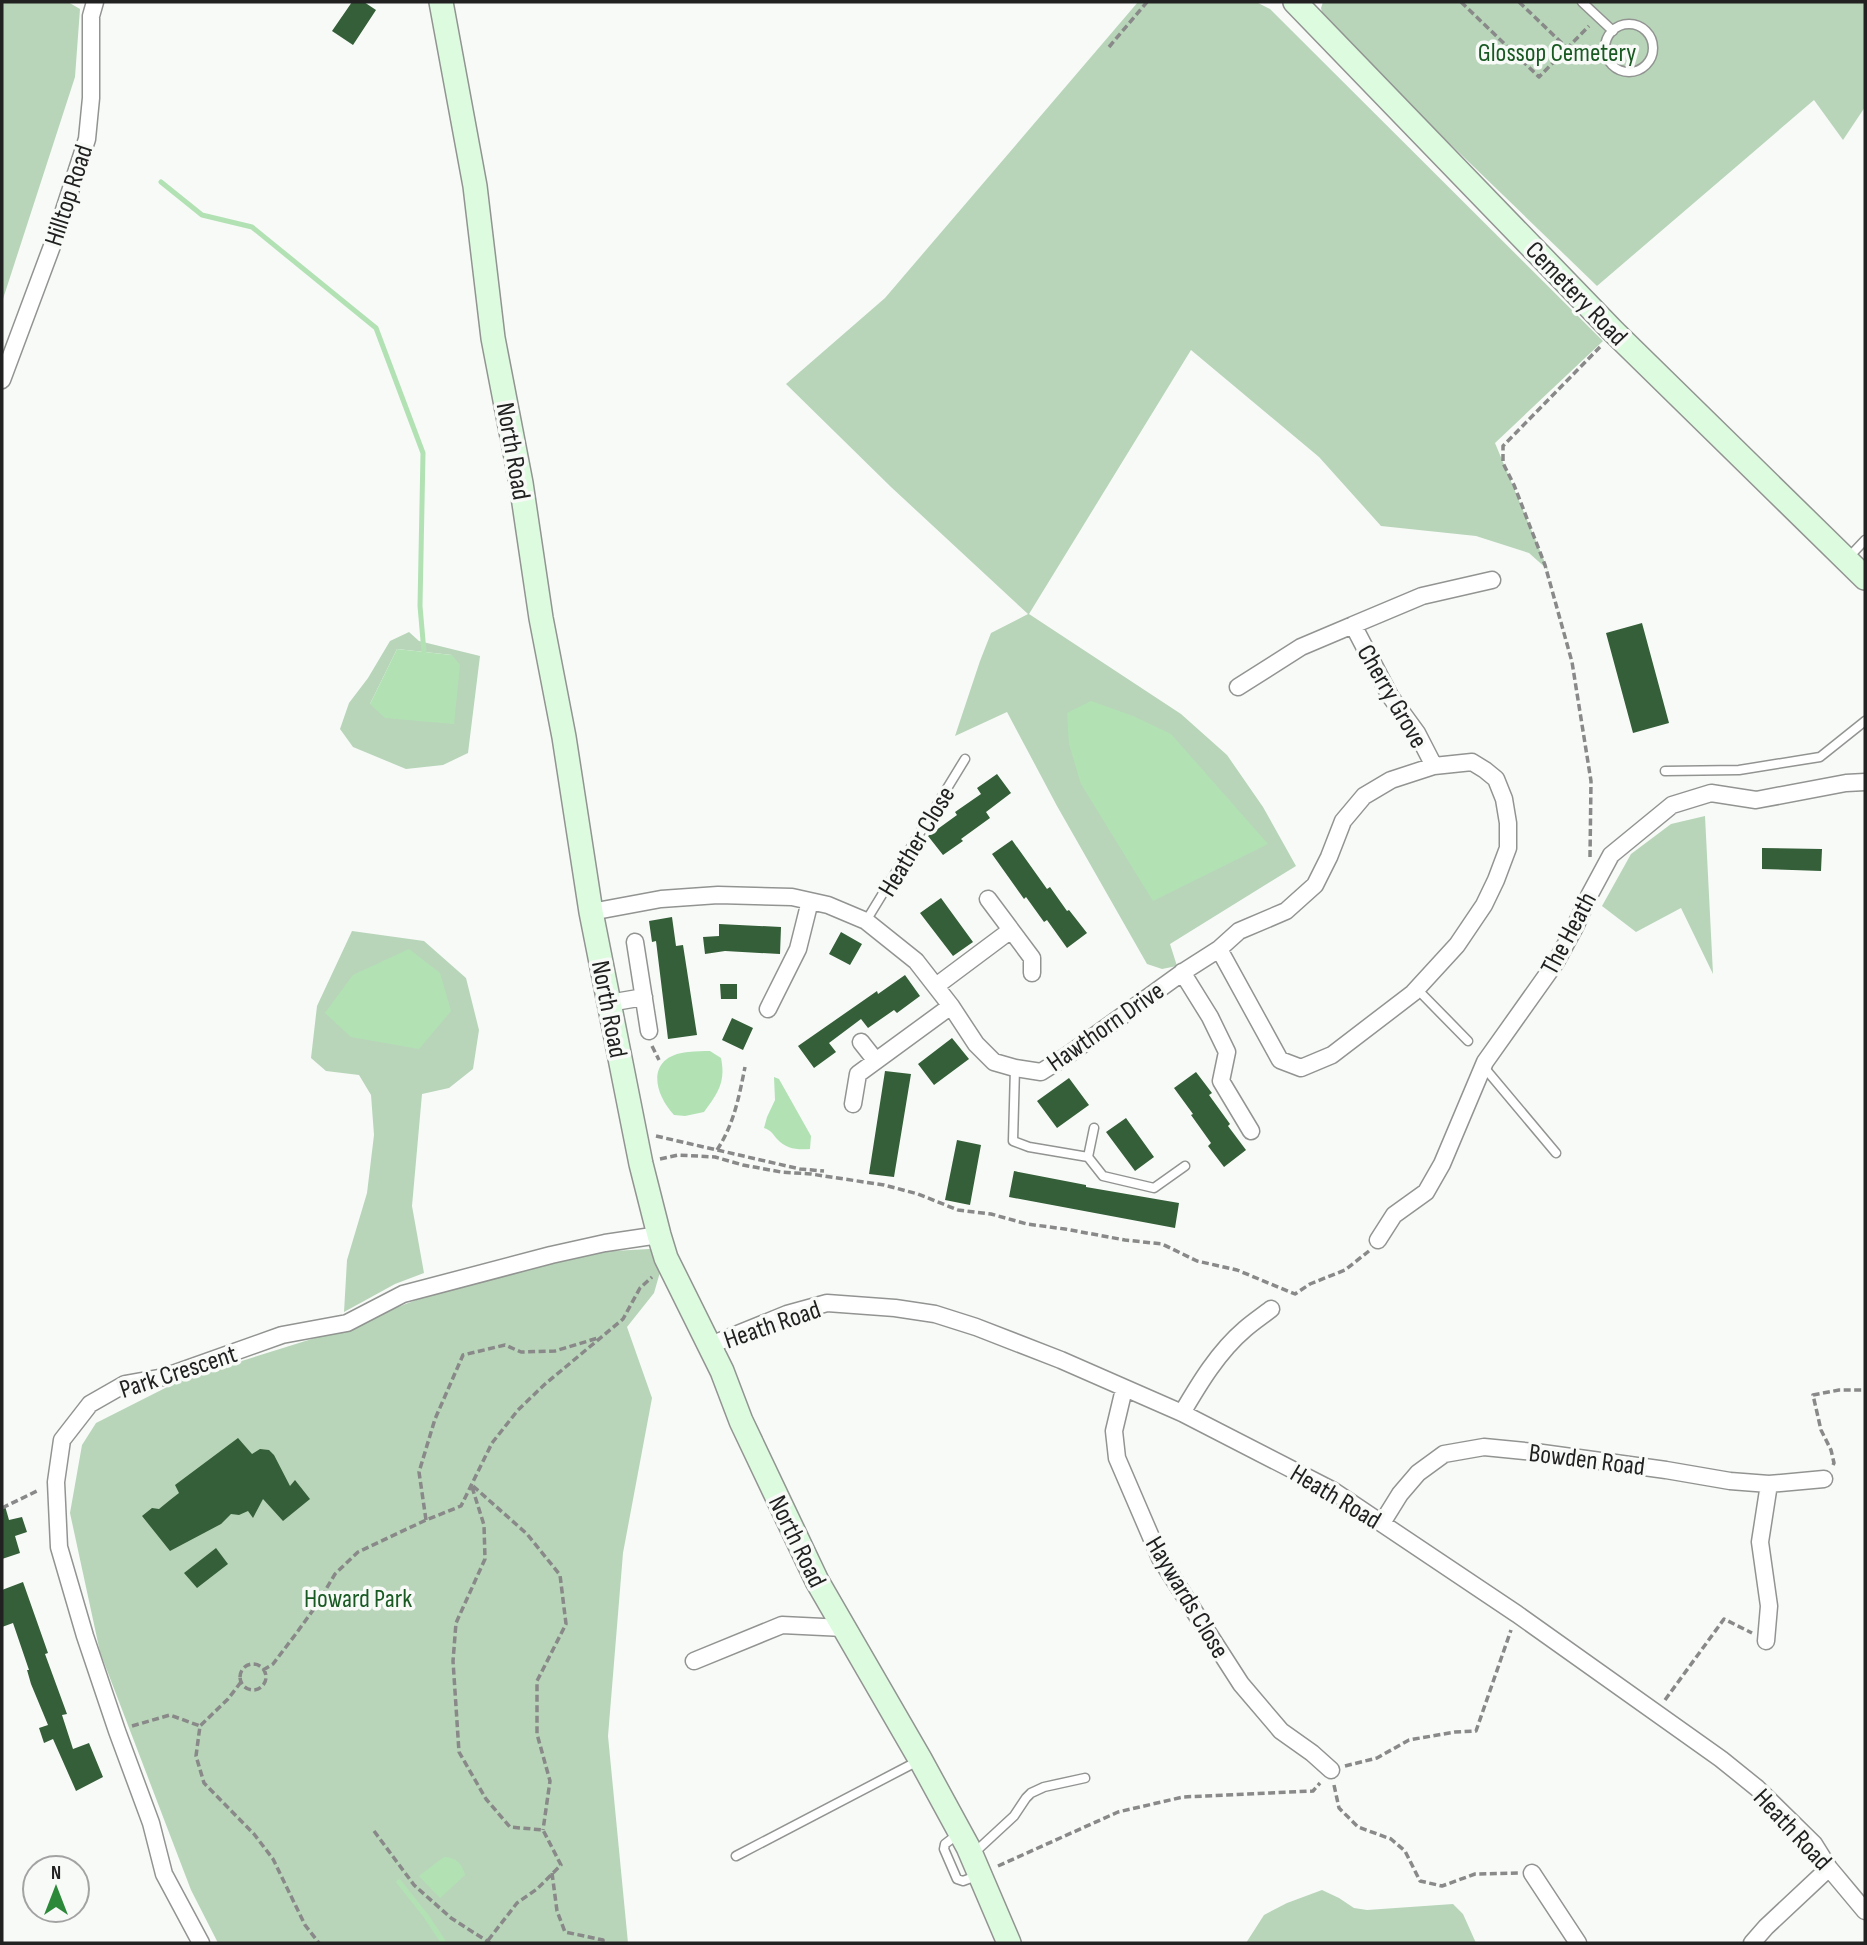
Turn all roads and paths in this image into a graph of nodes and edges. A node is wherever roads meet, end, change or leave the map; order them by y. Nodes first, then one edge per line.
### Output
1 (95, 2) edge
2 (441, 2) edge
3 (1147, 2) edge
4 (1295, 2) edge
5 (1461, 2) edge
6 (1519, 2) edge
7 (1582, 2) edge
8 (1598, 17) junction
9 (1613, 31) junction
10 (1109, 47) dead end
11 (1567, 48) junction
12 (1614, 332) junction
13 (2, 380) edge
14 (1865, 540) edge
15 (1846, 560) junction
16 (1865, 578) edge
17 (1492, 580) dead end
18 (1353, 625) junction
19 (1238, 687) dead end
20 (1865, 721) edge
21 (965, 759) dead end
22 (1434, 766) junction
23 (1665, 771) dead end
24 (1865, 782) edge
25 (1590, 894) junction
26 (988, 898) dead end
27 (810, 901) junction
28 (591, 912) junction
29 (866, 921) junction
30 (1011, 930) junction
31 (635, 942) dead end
32 (1219, 949) junction
33 (1182, 972) junction
34 (1032, 973) dead end
35 (936, 986) junction
36 (1417, 989) junction
37 (643, 997) junction
38 (609, 1003) junction
39 (951, 1006) junction
40 (768, 1009) dead end
41 (649, 1031) dead end
42 (1468, 1041) dead end
43 (862, 1042) dead end
44 (876, 1061) junction
45 (1483, 1066) junction
46 (745, 1067) dead end
47 (1014, 1069) junction
48 (853, 1104) dead end
49 (1094, 1128) dead end
50 (1251, 1131) dead end
51 (636, 1138) junction
52 (717, 1150) junction
53 (1556, 1153) dead end
54 (1088, 1157) junction
55 (641, 1164) junction
56 (1185, 1166) dead end
57 (824, 1171) dead end
58 (659, 1235) junction
59 (1377, 1240) joint
60 (666, 1258) junction
61 (1271, 1309) dead end
62 (598, 1338) junction
63 (708, 1346) junction
64 (1124, 1389) junction
65 (1865, 1390) edge
66 (1182, 1413) junction
67 (1824, 1479) joint
68 (57, 1482) junction
69 (1769, 1484) junction
70 (471, 1485) junction
71 (2, 1508) edge
72 (426, 1520) junction
73 (1382, 1523) junction
74 (1517, 1615) junction
75 (844, 1628) junction
76 (1766, 1641) joint
77 (694, 1661) dead end
78 (264, 1670) junction
79 (241, 1682) junction
80 (1655, 1714) junction
81 (200, 1726) junction
82 (117, 1731) junction
83 (920, 1759) junction
84 (1331, 1770) junction
85 (1085, 1778) dead end
86 (543, 1830) junction
87 (374, 1831) dead end
88 (736, 1856) dead end
89 (976, 1865) junction
90 (1829, 1868) junction
91 (552, 1873) junction
92 (1532, 1873) joint
93 (1865, 1911) edge
94 (201, 1943) edge
95 (319, 1943) edge
96 (487, 1943) edge
97 (603, 1943) edge
98 (1009, 1943) edge
99 (1578, 1943) edge
100 (1752, 1943) edge

1 - 13 street, Hilltop Road
2 - 28 street, North Road
3 - 10 path
4 - 12 street, Cemetery Road
5 - 11 path
6 - 11 path
7 - 8 lane
8 - 9 lane
8 - 11 path
9 - 9 lane
12 - 15 street, Cemetery Road
12 - 25 path
14 - 15 lane
15 - 16 street, Cemetery Road
17 - 18 street, Cherry Grove
18 - 19 street, Cherry Grove
18 - 22 street, Cherry Grove
20 - 23 lane
21 - 29 lane, Heather Close
22 - 32 street, Hawthorn Drive
22 - 36 street, Hawthorn Drive
24 - 25 street, The Heath
25 - 45 street, The Heath
26 - 30 street
27 - 28 street, Hawthorn Drive
27 - 29 street, Hawthorn Drive
27 - 40 street
28 - 38 street, North Road
29 - 35 street, Hawthorn Drive
30 - 34 street
30 - 35 street
31 - 37 street
32 - 33 street, Hawthorn Drive
32 - 36 street, Hawthorn Drive
33 - 47 street, Hawthorn Drive
33 - 50 street
35 - 39 street, Hawthorn Drive
36 - 42 lane
37 - 38 street
37 - 41 street
38 - 51 street, North Road
39 - 44 street
39 - 47 street, Hawthorn Drive
43 - 44 street
44 - 48 street
45 - 53 lane
45 - 59 street, The Heath
46 - 52 path
47 - 54 lane
49 - 54 lane
51 - 52 path
51 - 55 street, North Road
52 - 57 path
54 - 56 lane
55 - 58 street, North Road
55 - 59 path
58 - 60 street, North Road
58 - 68 street, Park Crescent
60 - 62 path
60 - 63 street, North Road
61 - 66 street
62 - 70 path
62 - 72 path
63 - 64 street, Heath Road
63 - 75 street, North Road
64 - 66 street, Heath Road
64 - 84 street, Haywards Close
65 - 67 path
66 - 73 street, Heath Road
67 - 69 street, Bowden Road
68 - 71 path
68 - 82 street, Park Crescent
69 - 73 street, Bowden Road
69 - 76 street
70 - 72 path
70 - 86 path
70 - 86 path
72 - 78 path
73 - 74 street, Heath Road
74 - 80 street, Heath Road
74 - 84 path
75 - 77 street
75 - 83 street, North Road
76 - 80 path
78 - 79 path
78 - 79 path
79 - 81 path
80 - 90 street, Heath Road
81 - 82 path
81 - 95 path
82 - 94 street, Park Crescent
83 - 88 lane
83 - 89 street, North Road
84 - 89 path
84 - 92 path
85 - 89 lane
86 - 91 path
87 - 96 path
89 - 98 street, North Road
90 - 93 street, Heath Road
90 - 100 street
91 - 96 path
91 - 97 path
92 - 99 street

